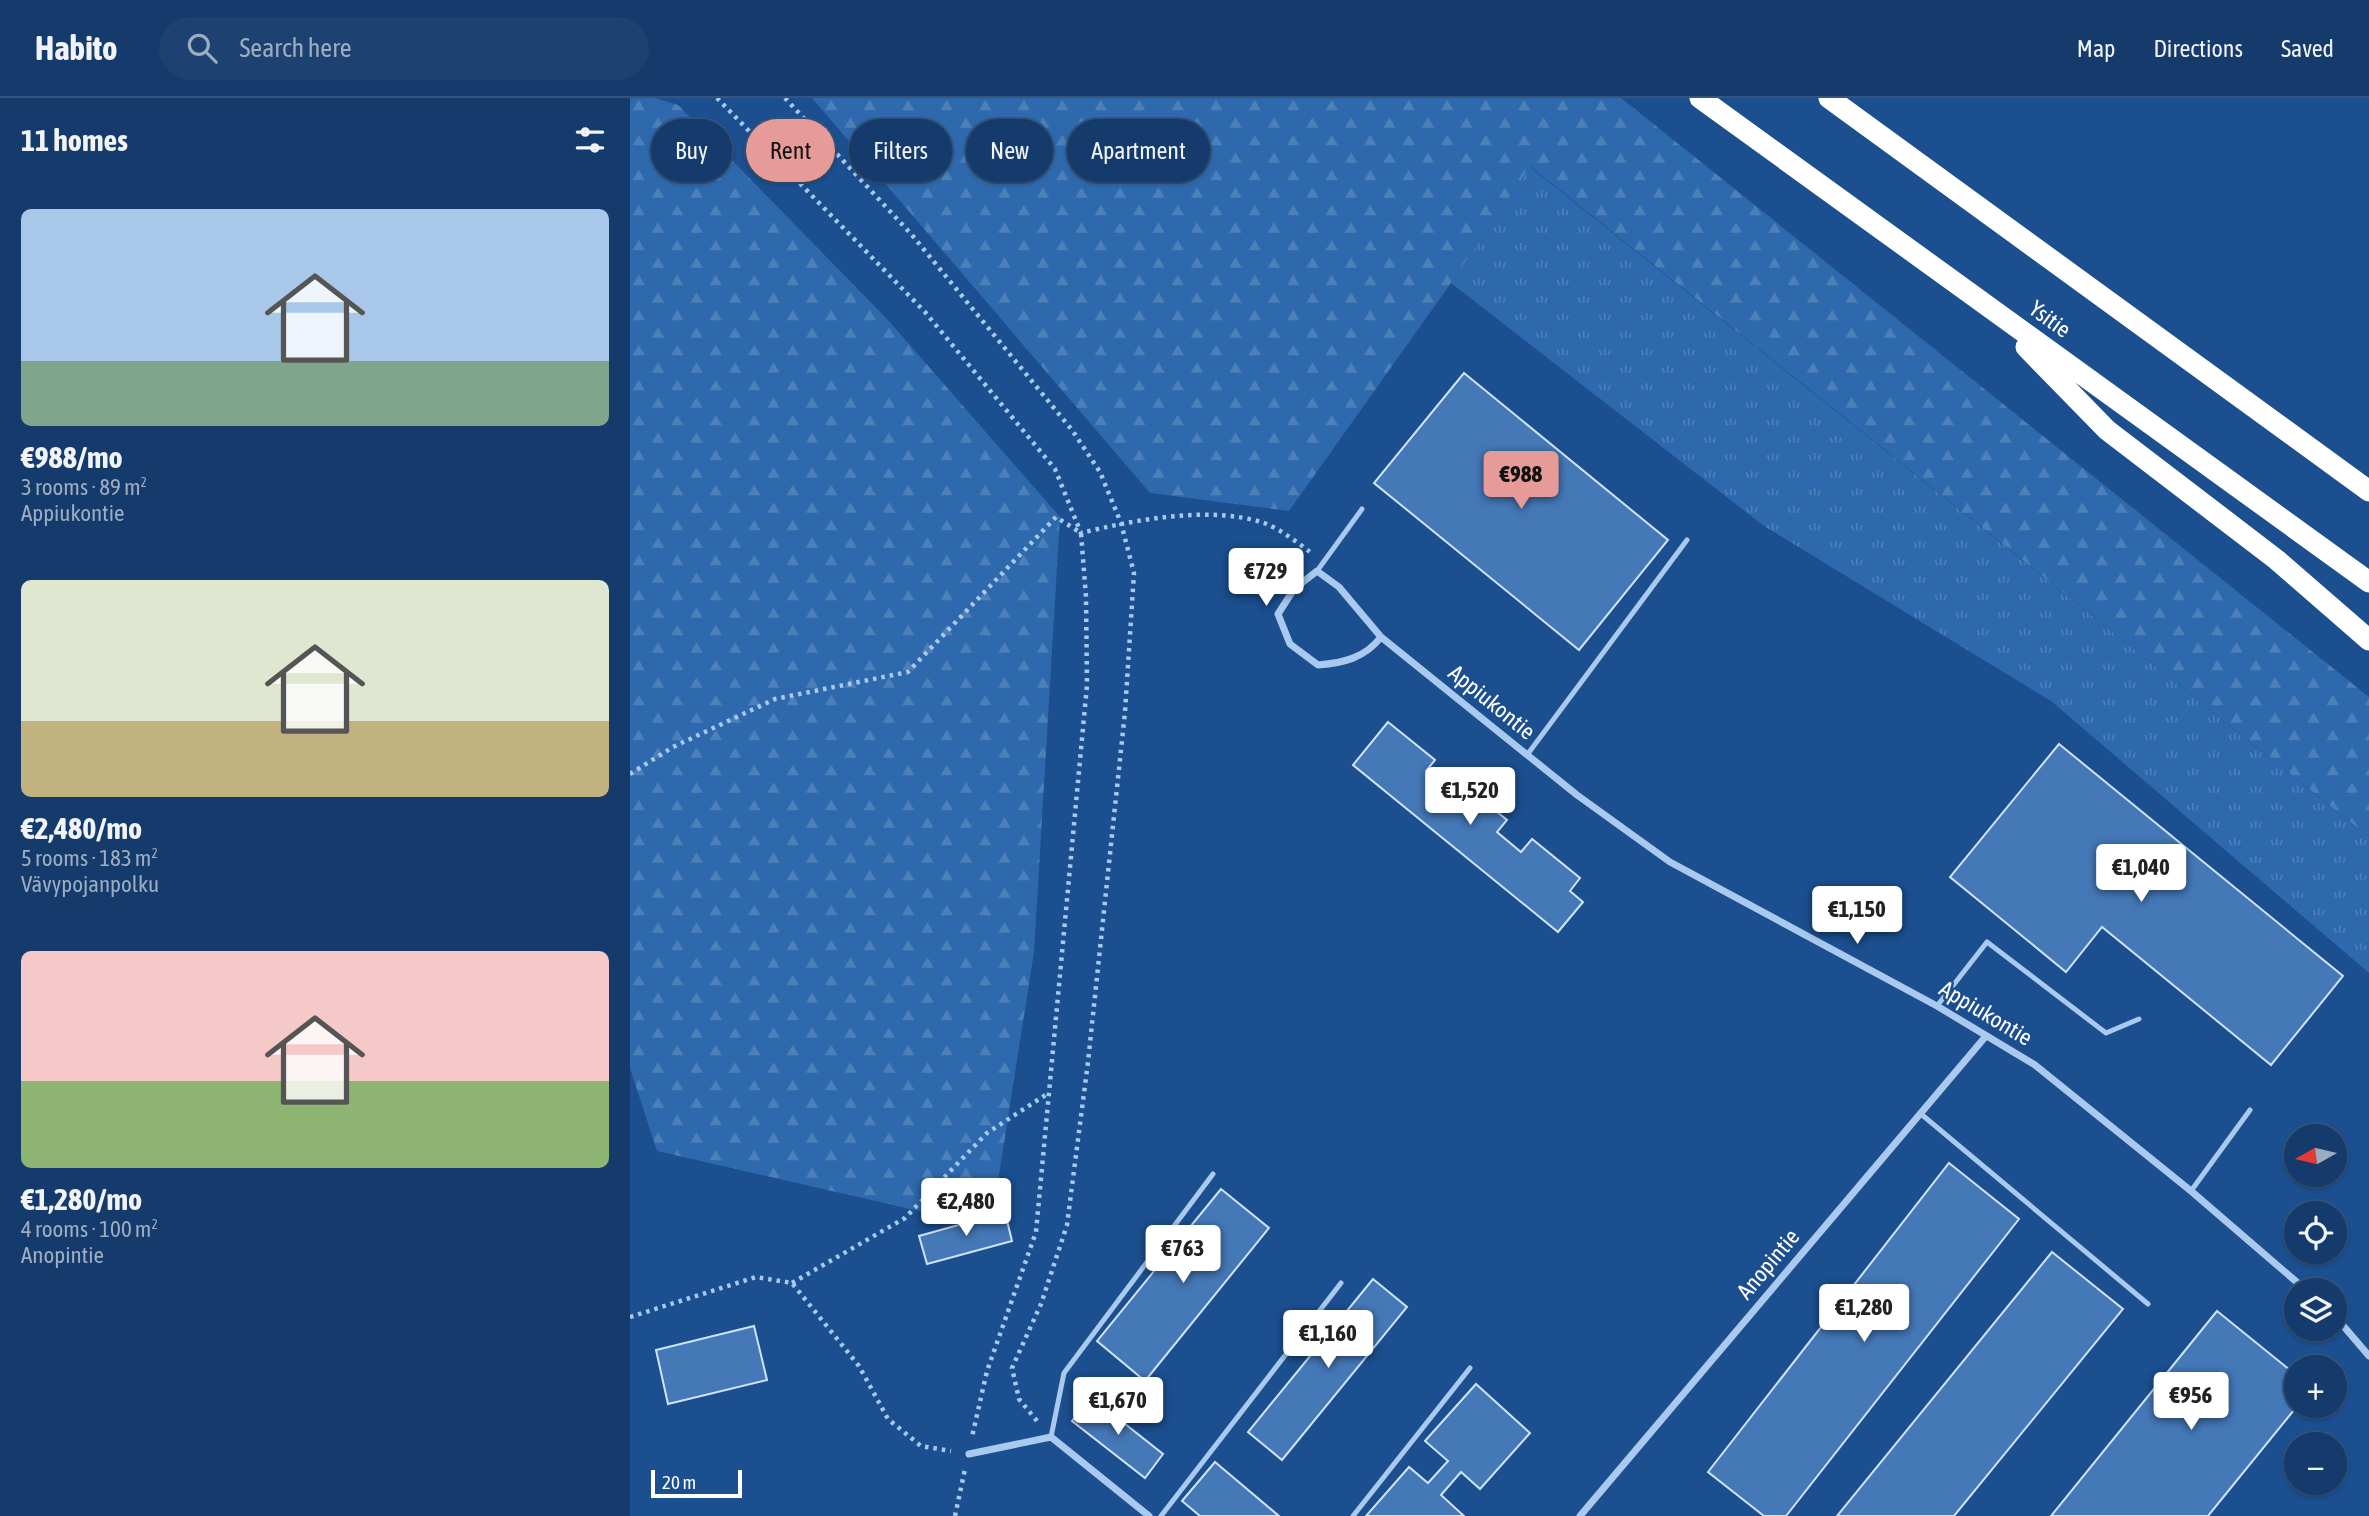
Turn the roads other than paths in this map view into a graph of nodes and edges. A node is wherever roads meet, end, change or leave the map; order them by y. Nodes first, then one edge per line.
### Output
1 (1700, 98) edge
2 (1829, 98) edge
3 (1986, 306) junction
4 (2369, 491) edge
5 (1362, 509) dead end
6 (1687, 540) dead end
7 (1317, 570) junction
8 (2369, 582) edge
9 (1381, 637) junction
10 (2369, 640) edge
11 (1527, 755) junction
12 (1937, 1006) junction
13 (2139, 1019) dead end
14 (1986, 1037) junction
15 (2250, 1110) dead end
16 (1921, 1114) junction
17 (1213, 1174) dead end
18 (2191, 1191) junction
19 (2292, 1278) edge
20 (1341, 1283) dead end
21 (2148, 1304) dead end
22 (2347, 1330) edge
23 (2369, 1356) edge
24 (1470, 1368) dead end
25 (1051, 1437) junction
26 (969, 1454) road end
27 (1149, 1516) edge
28 (1161, 1516) edge
29 (1353, 1516) edge
30 (1580, 1516) edge

1 - 3 highway, Ysitie
2 - 4 highway
3 - 8 highway, Ysitie
3 - 10 highway
5 - 7 lane
6 - 11 lane
7 - 9 street, Appiukontie
7 - 9 street
9 - 11 street, Appiukontie
11 - 12 street, Appiukontie
12 - 13 lane
12 - 14 street, Appiukontie
14 - 16 street, Anopintie
14 - 18 street, Appiukontie
15 - 18 lane
16 - 21 lane
16 - 30 street, Anopintie
17 - 25 lane
18 - 19 street, Appiukontie
20 - 28 lane
22 - 23 street
24 - 29 lane
25 - 26 street
25 - 27 street

